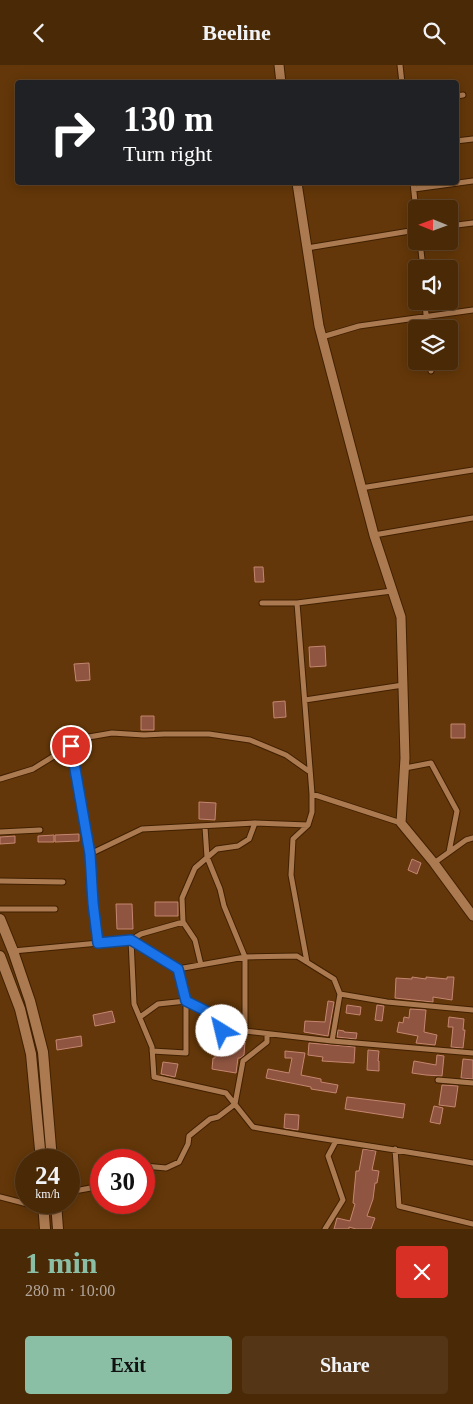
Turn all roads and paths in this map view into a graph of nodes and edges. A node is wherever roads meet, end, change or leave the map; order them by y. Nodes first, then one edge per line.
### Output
1 (279, 65) edge
2 (400, 65) edge
3 (282, 80) edge
4 (402, 80) edge
5 (473, 139) edge
6 (459, 141) edge
7 (473, 181) edge
8 (459, 183) edge
9 (297, 185) edge
10 (413, 185) edge
11 (444, 185) edge
12 (414, 189) junction
13 (415, 200) edge
14 (473, 223) edge
15 (458, 225) edge
16 (408, 231) edge
17 (307, 247) junction
18 (426, 310) edge
19 (473, 310) edge
20 (426, 316) junction
21 (426, 320) edge
22 (322, 337) junction
23 (473, 470) edge
24 (361, 488) junction
25 (473, 519) edge
26 (374, 535) junction
27 (392, 591) junction
28 (262, 603) dead end
29 (297, 603) junction
30 (403, 685) junction
31 (305, 700) junction
32 (71, 746) junction
33 (404, 768) junction
34 (310, 772) junction
35 (0, 779) edge
36 (312, 795) junction
37 (255, 823) junction
38 (401, 823) junction
39 (308, 825) junction
40 (205, 827) junction
41 (40, 830) dead end
42 (0, 832) edge
43 (473, 838) edge
44 (449, 852) junction
45 (90, 854) junction
46 (207, 857) junction
47 (434, 863) junction
48 (0, 881) edge
49 (63, 882) dead end
50 (0, 909) edge
51 (55, 909) dead end
52 (473, 916) edge
53 (183, 922) junction
54 (1, 923) edge
55 (131, 940) junction
56 (98, 943) junction
57 (13, 951) junction
58 (0, 956) edge
59 (245, 957) junction
60 (307, 962) junction
61 (201, 965) junction
62 (178, 969) junction
63 (340, 994) junction
64 (186, 1001) junction
65 (473, 1010) edge
66 (140, 1017) junction
67 (245, 1031) junction
68 (267, 1034) junction
69 (332, 1041) junction
70 (152, 1051) junction
71 (473, 1053) edge
72 (438, 1080) dead end
73 (473, 1083) edge
74 (235, 1104) junction
75 (336, 1141) junction
76 (40, 1149) edge
77 (51, 1149) edge
78 (395, 1149) junction
79 (473, 1163) edge
80 (155, 1167) edge
81 (0, 1197) edge
82 (15, 1200) edge
83 (44, 1214) edge
84 (57, 1214) edge
85 (473, 1224) edge
86 (45, 1229) edge
87 (58, 1229) edge
88 (325, 1229) edge

1 - 3 street
2 - 4 street
5 - 6 street
7 - 8 street
9 - 17 street
10 - 12 street
11 - 12 street
12 - 13 street
14 - 15 street
16 - 17 street
17 - 22 street
18 - 20 street
19 - 20 street
20 - 21 street
20 - 22 street
22 - 24 street
23 - 24 street
24 - 26 street
25 - 26 street
26 - 27 street
27 - 29 street
27 - 30 street
28 - 29 street
29 - 31 street
30 - 31 street
30 - 33 street
31 - 34 street
32 - 34 street
32 - 35 street
32 - 45 street
33 - 38 street
33 - 44 street
34 - 36 street
36 - 38 street
36 - 39 street
37 - 39 street
37 - 40 street
37 - 46 street
38 - 47 street
39 - 60 street
40 - 45 street
40 - 46 street
41 - 42 street
43 - 44 street
44 - 47 street
45 - 56 street
46 - 53 street
46 - 59 street
47 - 52 street
48 - 49 street
50 - 51 street
53 - 55 street
53 - 61 street
54 - 57 main road
55 - 56 street
55 - 62 street
55 - 66 street
56 - 57 street
57 - 77 main road
58 - 76 main road
59 - 60 street
59 - 61 street
59 - 67 street
60 - 63 street
61 - 62 street
62 - 64 street
63 - 65 street
63 - 69 street
64 - 66 street
64 - 67 street
64 - 70 street
66 - 70 street
67 - 68 street
68 - 69 street
68 - 74 street
69 - 71 street
70 - 74 street
72 - 73 street
74 - 75 street
74 - 80 street
75 - 78 street
75 - 88 street
78 - 79 street
78 - 85 street
81 - 82 street
83 - 86 main road
84 - 87 main road

